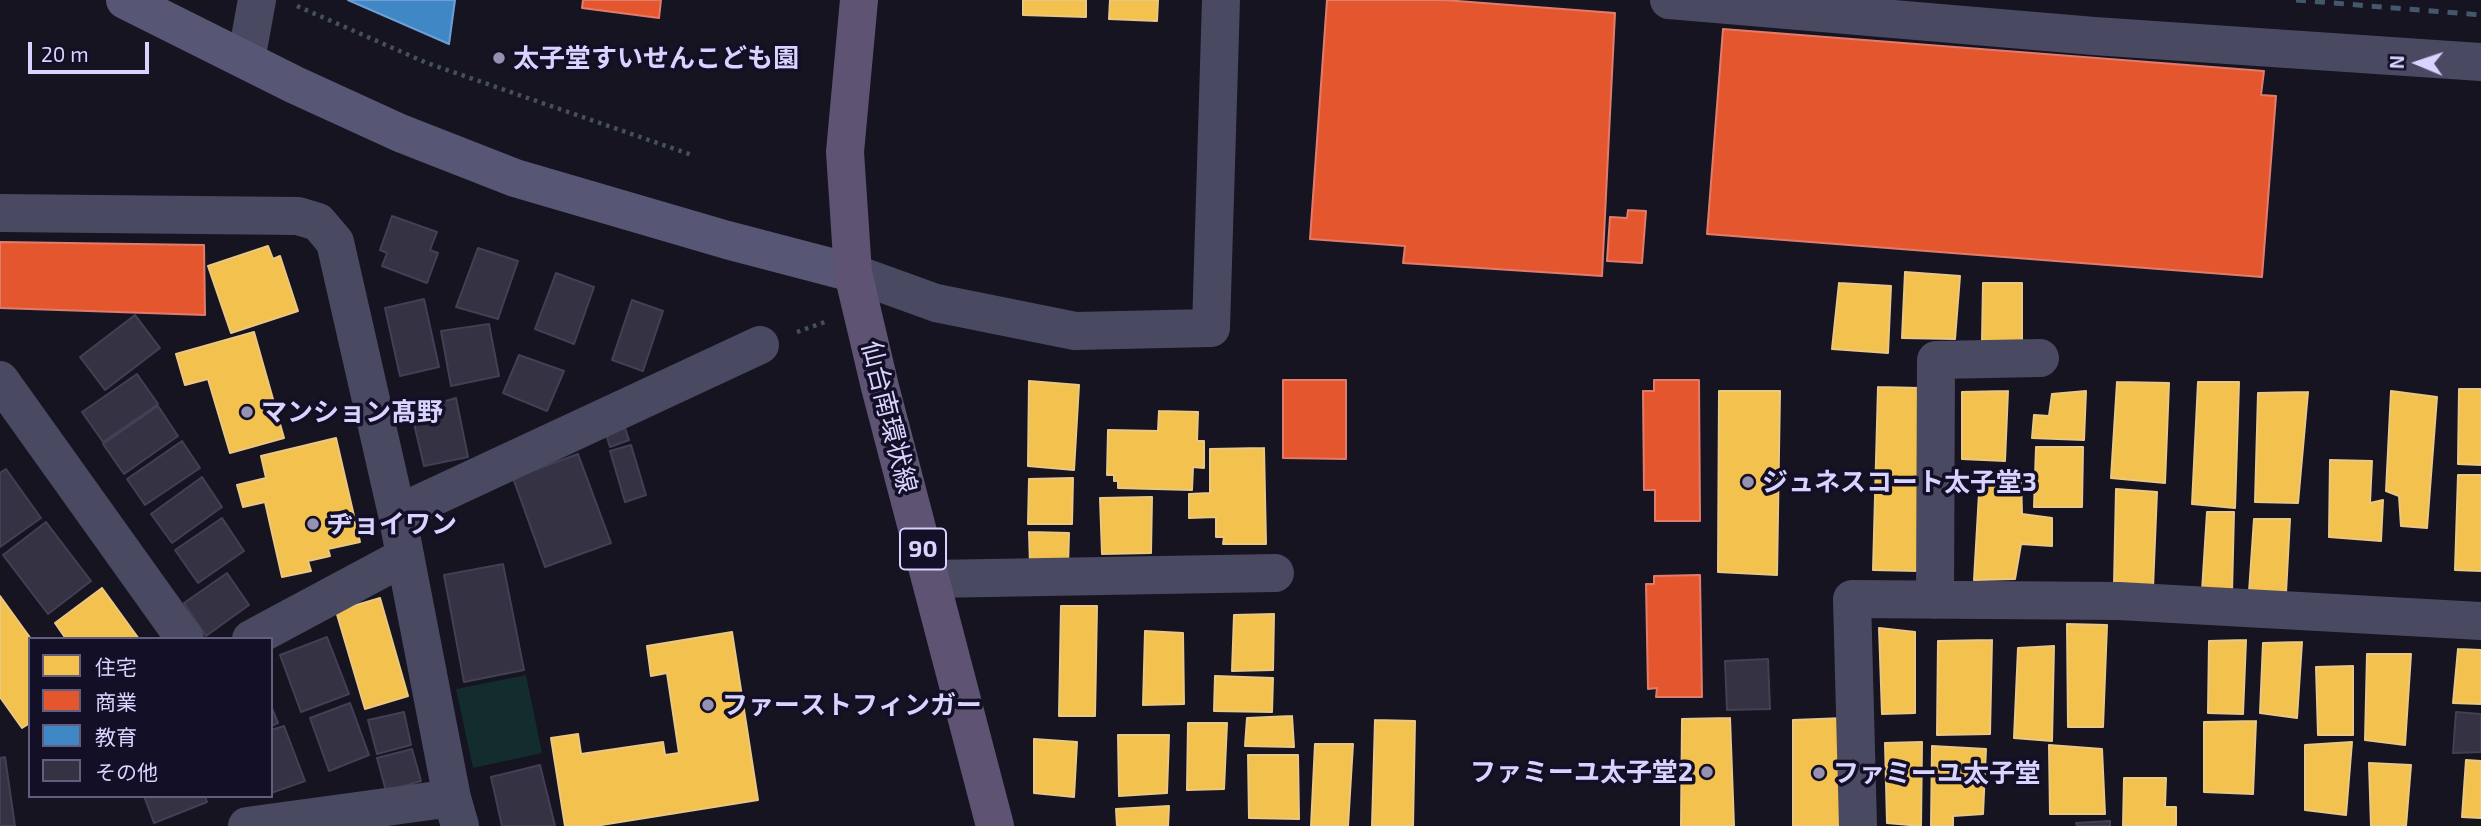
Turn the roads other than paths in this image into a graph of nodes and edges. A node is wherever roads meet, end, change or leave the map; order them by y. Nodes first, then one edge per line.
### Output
1 (125, 0) edge
2 (257, 0) edge
3 (859, 0) edge
4 (1221, 0) edge
5 (1669, 0) edge
6 (246, 60) junction
7 (2481, 62) edge
8 (0, 213) edge
9 (853, 273) junction
10 (760, 345) dead end
11 (2040, 359) dead end
12 (0, 380) edge
13 (397, 514) junction
14 (404, 557) junction
15 (1275, 573) dead end
16 (931, 579) junction
17 (1935, 600) junction
18 (2481, 621) edge
19 (185, 637) edge
20 (255, 637) edge
21 (456, 812) edge
22 (247, 826) edge
23 (995, 826) edge
24 (1858, 826) edge

1 - 6 street
2 - 6 street
3 - 9 main road, 仙台南環状線 / 90
4 - 9 street
5 - 7 street
6 - 9 street
8 - 13 street
9 - 16 main road, 仙台南環状線 / 90
10 - 13 street
11 - 17 street
12 - 19 street
13 - 14 street
14 - 20 street
14 - 21 street
15 - 16 street
16 - 23 main road, 仙台南環状線 / 90
17 - 18 street
17 - 24 street
21 - 22 street

